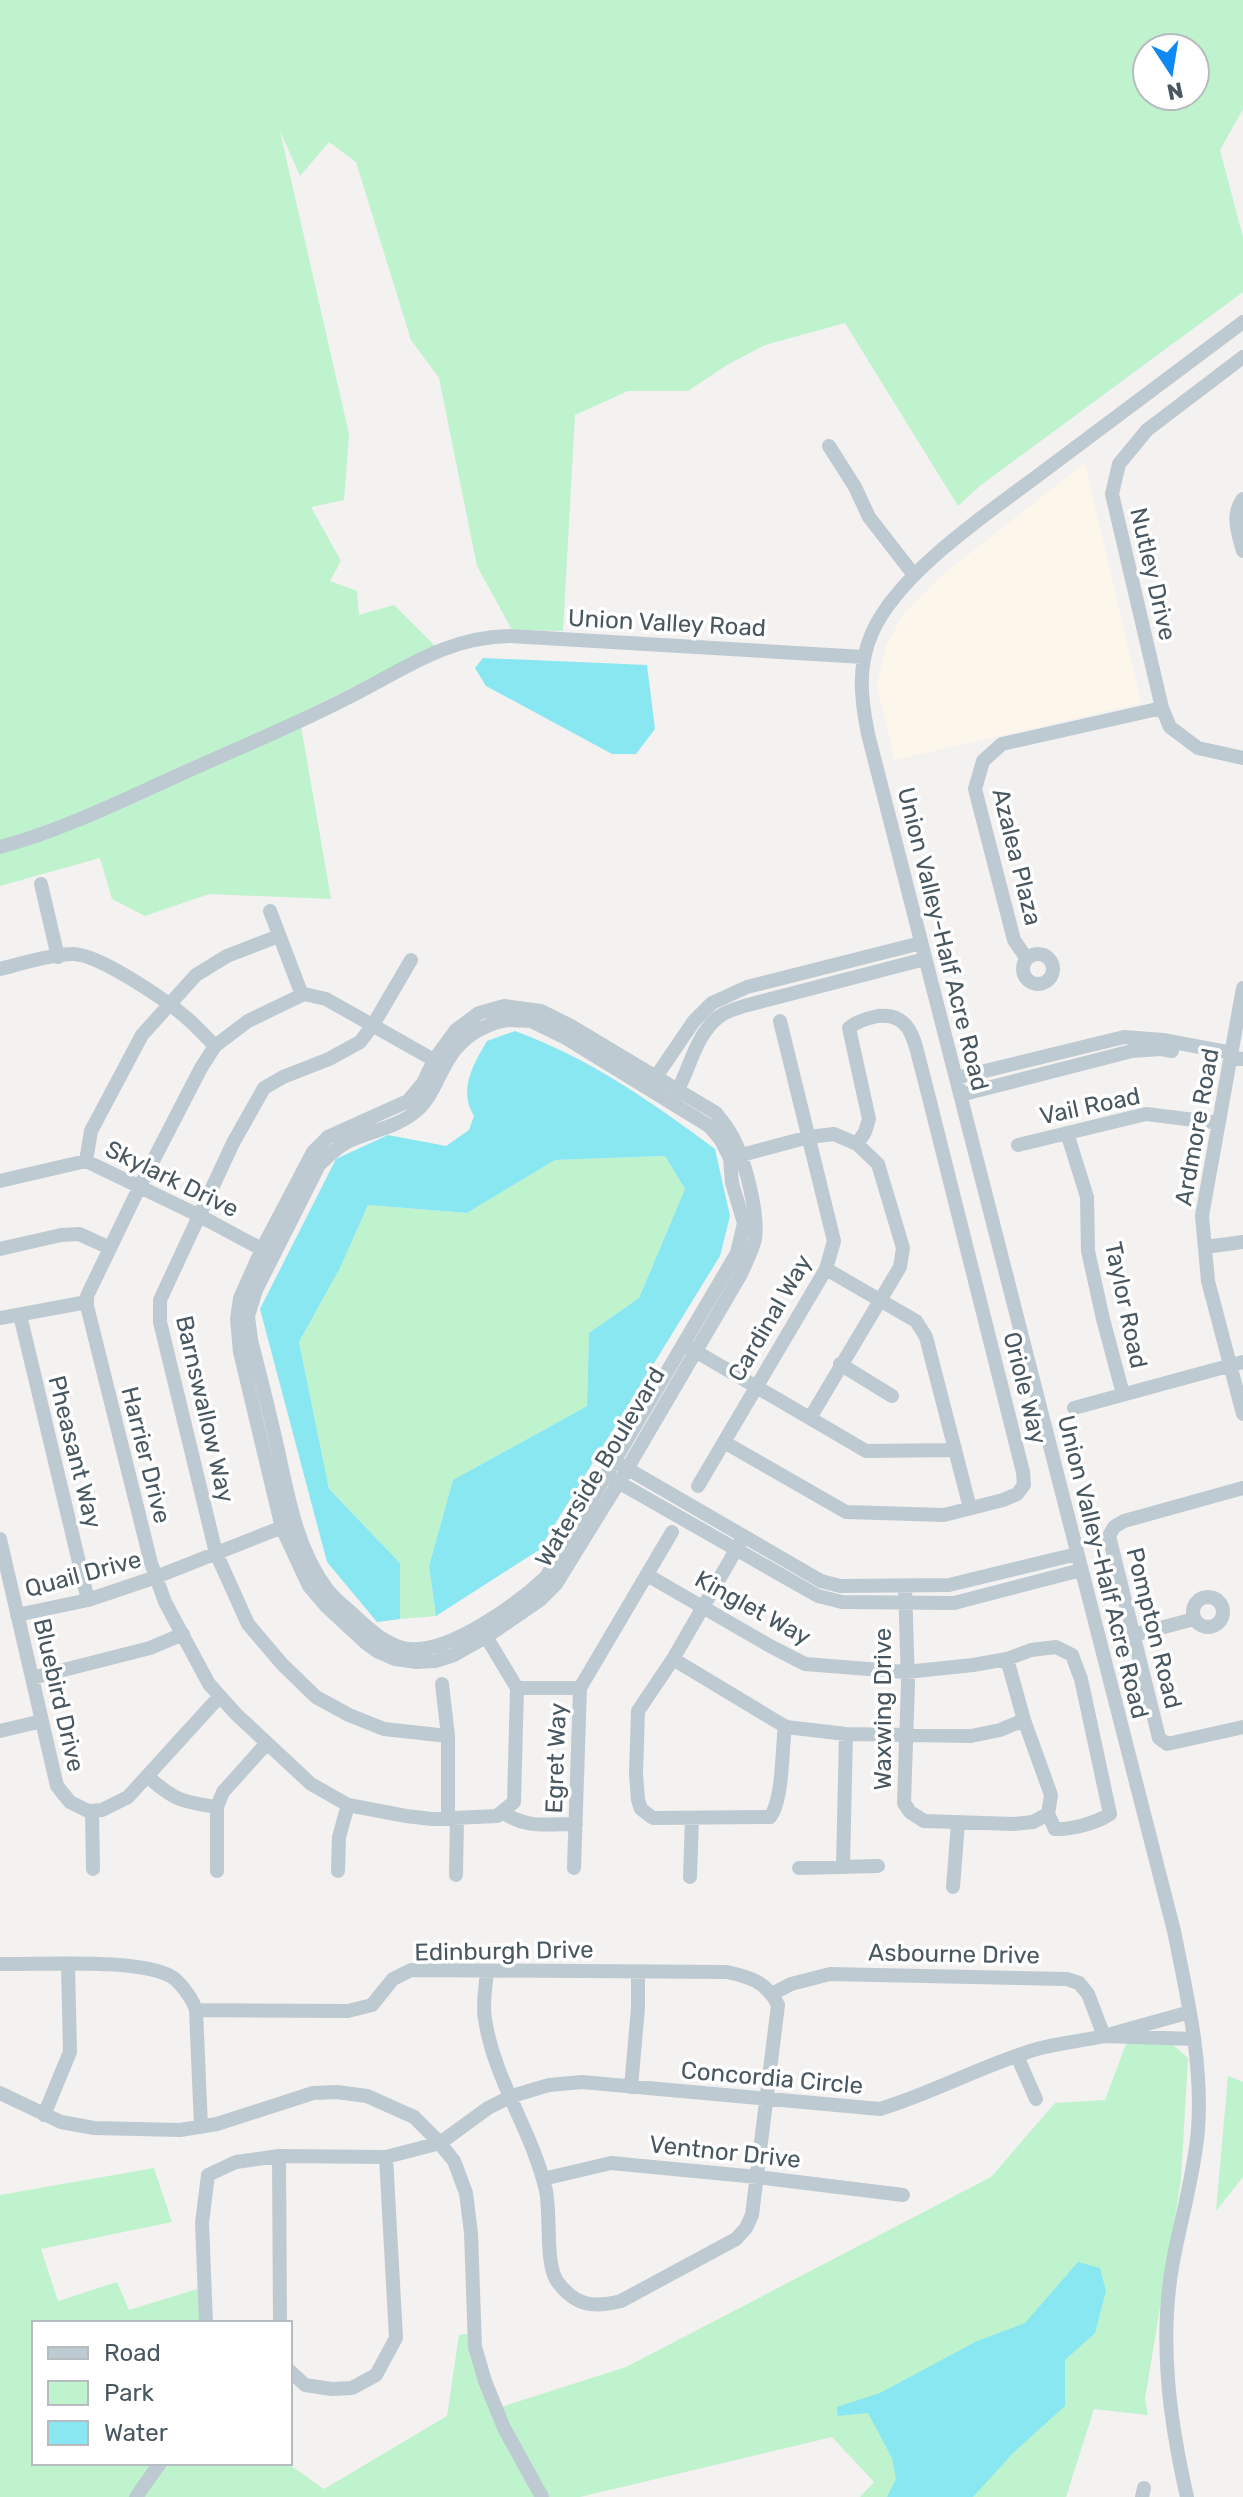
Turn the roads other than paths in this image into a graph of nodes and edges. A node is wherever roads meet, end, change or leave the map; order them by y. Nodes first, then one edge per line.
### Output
1 (1243, 322) edge
2 (1243, 357) edge
3 (829, 446) dead end
4 (1243, 499) edge
5 (1243, 551) edge
6 (914, 575) junction
7 (864, 657) junction
8 (1162, 708) junction
9 (1243, 758) edge
10 (0, 847) edge
11 (41, 884) dead end
12 (270, 911) dead end
13 (279, 936) junction
14 (921, 943) junction
15 (58, 957) junction
16 (925, 959) junction
17 (1027, 959) dead end
18 (411, 960) dead end
19 (0, 969) edge
20 (1243, 988) edge
21 (302, 995) junction
22 (168, 1005) junction
23 (780, 1021) dead end
24 (373, 1025) junction
25 (215, 1046) junction
26 (1237, 1058) edge
27 (1031, 1059) junction
28 (439, 1063) junction
29 (1037, 1075) junction
30 (956, 1078) junction
31 (652, 1082) junction
32 (960, 1095) junction
33 (674, 1096) junction
34 (1219, 1123) junction
35 (1067, 1133) junction
36 (809, 1137) junction
37 (857, 1144) junction
38 (1018, 1145) dead end
39 (736, 1157) junction
40 (86, 1161) junction
41 (0, 1181) edge
42 (139, 1188) junction
43 (198, 1215) junction
44 (1243, 1242) edge
45 (1205, 1247) junction
46 (110, 1248) junction
47 (0, 1249) edge
48 (268, 1253) junction
49 (826, 1269) junction
50 (881, 1299) junction
51 (87, 1302) junction
52 (20, 1315) junction
53 (0, 1318) edge
54 (689, 1347) junction
55 (840, 1364) junction
56 (1237, 1364) edge
57 (756, 1387) junction
58 (1123, 1394) junction
59 (892, 1396) dead end
60 (1074, 1408) dead end
61 (1243, 1414) edge
62 (810, 1418) junction
63 (724, 1442) junction
64 (954, 1450) junction
65 (621, 1465) junction
66 (613, 1479) junction
67 (698, 1486) dead end
68 (1243, 1488) edge
69 (970, 1508) junction
70 (288, 1525) junction
71 (672, 1532) dead end
72 (740, 1542) junction
73 (1, 1546) edge
74 (216, 1553) junction
75 (1077, 1554) junction
76 (1019, 1568) junction
77 (1081, 1570) junction
78 (647, 1575) junction
79 (156, 1577) junction
80 (1022, 1585) junction
81 (905, 1587) junction
82 (88, 1600) junction
83 (906, 1603) junction
84 (703, 1607) junction
85 (17, 1615) junction
86 (1194, 1619) dead end
87 (483, 1631) junction
88 (183, 1634) junction
89 (1134, 1635) junction
90 (673, 1659) junction
91 (1007, 1659) junction
92 (906, 1672) junction
93 (32, 1678) junction
94 (442, 1684) dead end
95 (517, 1688) junction
96 (580, 1688) junction
97 (220, 1696) junction
98 (1024, 1720) junction
99 (42, 1721) junction
100 (785, 1726) junction
101 (1243, 1727) edge
102 (0, 1731) edge
103 (906, 1733) junction
104 (846, 1734) junction
105 (448, 1736) junction
106 (267, 1743) junction
107 (147, 1776) junction
108 (348, 1805) junction
109 (217, 1807) junction
110 (92, 1811) junction
111 (502, 1812) junction
112 (1048, 1814) junction
113 (452, 1818) junction
114 (692, 1818) junction
115 (958, 1823) junction
116 (576, 1824) junction
117 (878, 1866) dead end
118 (843, 1867) junction
119 (574, 1868) dead end
120 (799, 1868) dead end
121 (93, 1869) dead end
122 (217, 1871) dead end
123 (338, 1871) dead end
124 (456, 1875) dead end
125 (690, 1877) dead end
126 (953, 1887) dead end
127 (0, 1964) edge
128 (68, 1965) junction
129 (487, 1971) junction
130 (638, 1972) junction
131 (772, 1994) junction
132 (196, 2010) junction
133 (1190, 2012) junction
134 (1104, 2036) junction
135 (1194, 2039) junction
136 (1017, 2056) junction
137 (631, 2087) junction
138 (0, 2093) edge
139 (511, 2096) junction
140 (1036, 2099) dead end
141 (766, 2100) junction
142 (44, 2115) junction
143 (201, 2127) junction
144 (440, 2143) junction
145 (279, 2156) junction
146 (386, 2157) junction
147 (757, 2177) junction
148 (543, 2179) junction
149 (903, 2195) dead end
150 (206, 2321) edge
151 (280, 2321) edge
152 (292, 2373) edge
153 (159, 2465) edge
154 (136, 2497) edge
155 (542, 2497) edge
156 (1187, 2497) edge

1 - 6 street
2 - 8 street, Nutley Drive
3 - 6 street
4 - 5 street
6 - 7 street
7 - 10 street, Union Valley Road
7 - 14 street, Union Valley-Half Acre Road
8 - 9 street, Nutley Drive
8 - 17 street, Azalea Plaza
11 - 15 street
12 - 13 street
13 - 21 street
13 - 22 street
14 - 16 street, Union Valley-Half Acre Road
14 - 31 street
15 - 19 street
15 - 22 street
16 - 30 street, Union Valley-Half Acre Road
16 - 33 street
18 - 24 street, Barnswallow Way
20 - 26 street, Ardmore Road
21 - 24 street
21 - 25 street
22 - 25 street
22 - 40 street
23 - 36 street, Cardinal Way
24 - 28 street
24 - 43 street, Barnswallow Way
25 - 42 street
26 - 27 street
26 - 29 street
26 - 34 street, Ardmore Road
27 - 29 street
27 - 30 street
28 - 31 street, Waterside Boulevard
28 - 48 street, Waterside Boulevard
29 - 32 street
30 - 32 street, Union Valley-Half Acre Road
31 - 33 street, Waterside Boulevard
32 - 75 street, Union Valley-Half Acre Road
33 - 39 street, Waterside Boulevard
34 - 35 street, Vail Road
34 - 45 street, Ardmore Road
35 - 38 street, Vail Road
35 - 58 street, Taylor Road
36 - 37 street
36 - 39 street
36 - 49 street, Cardinal Way
37 - 50 street
37 - 69 street, Oriole Way
39 - 54 street, Waterside Boulevard
40 - 41 street, Skylark Drive
40 - 42 street, Skylark Drive
42 - 43 street, Skylark Drive
42 - 46 street
43 - 48 street, Skylark Drive
43 - 74 street, Barnswallow Way
44 - 45 street
45 - 56 street, Ardmore Road
46 - 47 street
46 - 51 street
48 - 70 street, Waterside Boulevard
49 - 50 street
49 - 57 street, Cardinal Way
50 - 55 street
50 - 64 street
51 - 52 street
51 - 79 street, Harrier Drive
52 - 53 street
52 - 82 street, Pheasant Way
54 - 57 street
54 - 65 street, Waterside Boulevard
55 - 59 street
55 - 62 street
56 - 58 street
56 - 61 street, Ardmore Road
57 - 62 street
57 - 63 street, Cardinal Way
58 - 60 street
62 - 64 street
63 - 67 street, Cardinal Way
63 - 69 street, Oriole Way
64 - 69 street
65 - 66 street, Waterside Boulevard
65 - 72 street
66 - 72 street
66 - 87 street, Waterside Boulevard
68 - 89 street, Pompton Road
70 - 74 street, Quail Drive
70 - 87 street, Waterside Boulevard
71 - 78 street, Egret Way
72 - 81 street
72 - 83 street
72 - 84 street
73 - 85 street, Bluebird Drive
74 - 79 street, Quail Drive
74 - 105 street, Barnswallow Way
75 - 76 street
75 - 77 street, Union Valley-Half Acre Road
76 - 80 street
76 - 81 street
77 - 80 street
77 - 133 street, Union Valley-Half Acre Road
78 - 84 street, Kinglet Way
78 - 96 street, Egret Way
79 - 82 street, Quail Drive
79 - 88 street, Harrier Drive
80 - 83 street
81 - 83 street, Waxwing Drive
82 - 85 street, Quail Drive
83 - 92 street, Waxwing Drive
84 - 90 street
84 - 92 street, Kinglet Way
85 - 93 street, Bluebird Drive
86 - 89 street
87 - 95 street
88 - 93 street
88 - 97 street, Harrier Drive
89 - 101 street, Pompton Road
90 - 100 street
90 - 114 street
91 - 92 street, Kinglet Way
91 - 98 street
91 - 112 street, Kinglet Way
92 - 103 street, Waxwing Drive
93 - 99 street, Bluebird Drive
94 - 105 street
95 - 96 street
95 - 111 street
96 - 116 street, Egret Way
97 - 106 street, Harrier Drive
97 - 107 street
98 - 103 street
98 - 112 street
99 - 102 street
99 - 110 street, Bluebird Drive
100 - 104 street
100 - 114 street
103 - 104 street
103 - 115 street, Waxwing Drive
104 - 118 street
105 - 113 street
106 - 108 street, Harrier Drive
106 - 109 street
107 - 109 street
107 - 110 street
108 - 113 street, Harrier Drive
108 - 123 street
109 - 122 street
110 - 121 street
111 - 113 street, Harrier Drive
111 - 116 street
112 - 115 street, Waxwing Drive
113 - 124 street
114 - 125 street
115 - 126 street
116 - 119 street, Egret Way
117 - 118 street
118 - 120 street
127 - 128 street
128 - 132 street
128 - 142 street
129 - 130 street, Edinburgh Drive
129 - 132 street, Edinburgh Drive
129 - 139 street
130 - 131 street, Edinburgh Drive
130 - 137 street
131 - 134 street, Asbourne Drive
131 - 141 street
132 - 143 street
133 - 134 street, Concordia Circle
133 - 135 street, Union Valley-Half Acre Road
134 - 135 street, Concordia Circle
134 - 136 street, Concordia Circle
135 - 156 street, Union Valley-Half Acre Road
136 - 140 street
136 - 141 street, Concordia Circle
137 - 139 street, Concordia Circle
137 - 141 street, Concordia Circle
138 - 142 street
139 - 144 street, Concordia Circle
139 - 148 street
141 - 147 street
142 - 143 street
143 - 144 street
144 - 146 street
144 - 155 street
145 - 146 street
145 - 150 street
145 - 151 street
146 - 152 street
147 - 148 street, Ventnor Drive
147 - 148 street
147 - 149 street, Ventnor Drive
153 - 154 street

